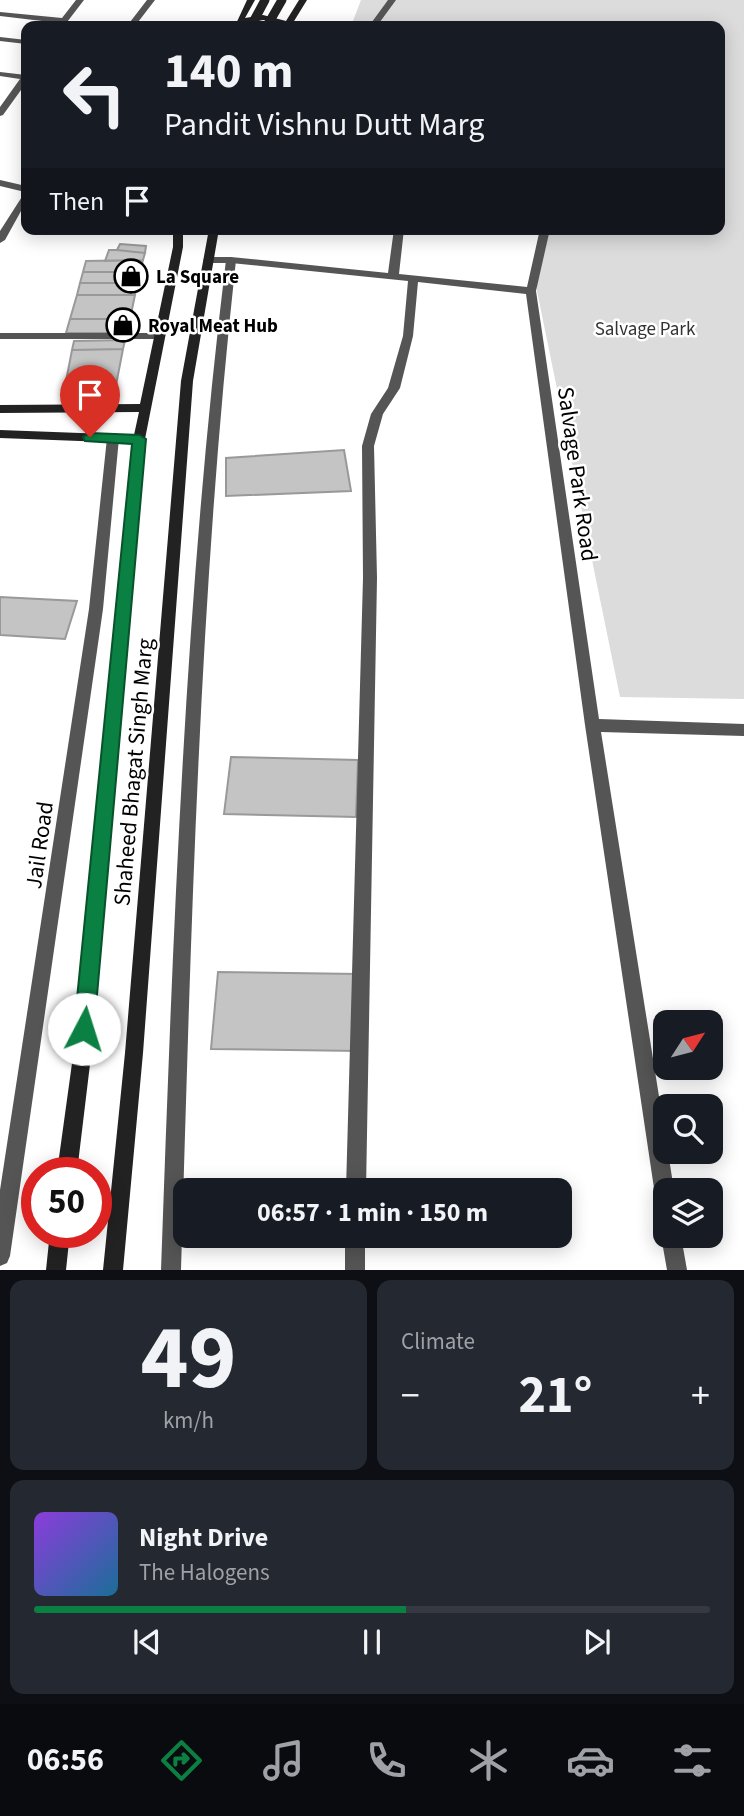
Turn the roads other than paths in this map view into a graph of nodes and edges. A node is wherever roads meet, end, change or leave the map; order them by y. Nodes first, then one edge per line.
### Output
1 (80, 0) edge
2 (151, 0) edge
3 (251, 0) edge
4 (265, 0) edge
5 (282, 0) edge
6 (303, 0) edge
7 (392, 0) edge
8 (2, 11) edge
9 (48, 21) edge
10 (64, 21) edge
11 (135, 21) edge
12 (240, 21) edge
13 (244, 21) edge
14 (254, 21) edge
15 (270, 21) edge
16 (280, 21) edge
17 (290, 21) edge
18 (377, 21) edge
19 (0, 39) edge
20 (21, 41) edge
21 (0, 74) edge
22 (21, 76) edge
23 (21, 84) edge
24 (1, 112) edge
25 (0, 183) edge
26 (21, 187) edge
27 (21, 203) edge
28 (178, 235) edge
29 (183, 235) edge
30 (213, 235) edge
31 (218, 235) edge
32 (399, 235) edge
33 (544, 235) edge
34 (0, 240) edge
35 (178, 247) junction
36 (209, 252) junction
37 (231, 260) junction
38 (393, 278) junction
39 (413, 280) junction
40 (531, 291) junction
41 (0, 336) edge
42 (158, 336) junction
43 (144, 408) junction
44 (0, 409) edge
45 (0, 433) edge
46 (113, 438) junction
47 (139, 439) junction
48 (592, 725) junction
49 (744, 730) edge
50 (70, 1157) edge
51 (356, 1178) edge
52 (662, 1178) edge
53 (58, 1248) edge
54 (355, 1248) edge
55 (673, 1248) edge
56 (0, 1256) edge
57 (56, 1270) edge
58 (113, 1270) edge
59 (171, 1270) edge
60 (355, 1270) edge
61 (677, 1270) edge

1 - 10 street
2 - 11 street
3 - 12 main road
4 - 14 main road, bridge
5 - 15 main road, bridge
6 - 17 main road
7 - 18 street
8 - 9 street
13 - 16 main road
19 - 20 street
21 - 22 street
23 - 24 street
25 - 26 street
27 - 34 street
28 - 35 main road, Shaheed Bhagat Singh Marg
29 - 35 main road
30 - 36 main road, Shaheed Bhagat Singh Marg
31 - 36 main road
32 - 38 street
33 - 40 street, Salvage Park Road
35 - 42 main road, Shaheed Bhagat Singh Marg
36 - 37 street
36 - 58 main road, Shaheed Bhagat Singh Marg
37 - 38 street
37 - 59 street
38 - 39 street
39 - 40 street
39 - 51 street
40 - 48 street, Salvage Park Road
41 - 42 street
42 - 43 main road, Shaheed Bhagat Singh Marg
43 - 44 main road
43 - 47 main road, Shaheed Bhagat Singh Marg
45 - 46 main road
46 - 47 main road
46 - 56 street, Jail Road
47 - 50 main road, Shaheed Bhagat Singh Marg
48 - 49 street
48 - 52 street, Salvage Park Road
53 - 57 main road
54 - 60 street
55 - 61 street

